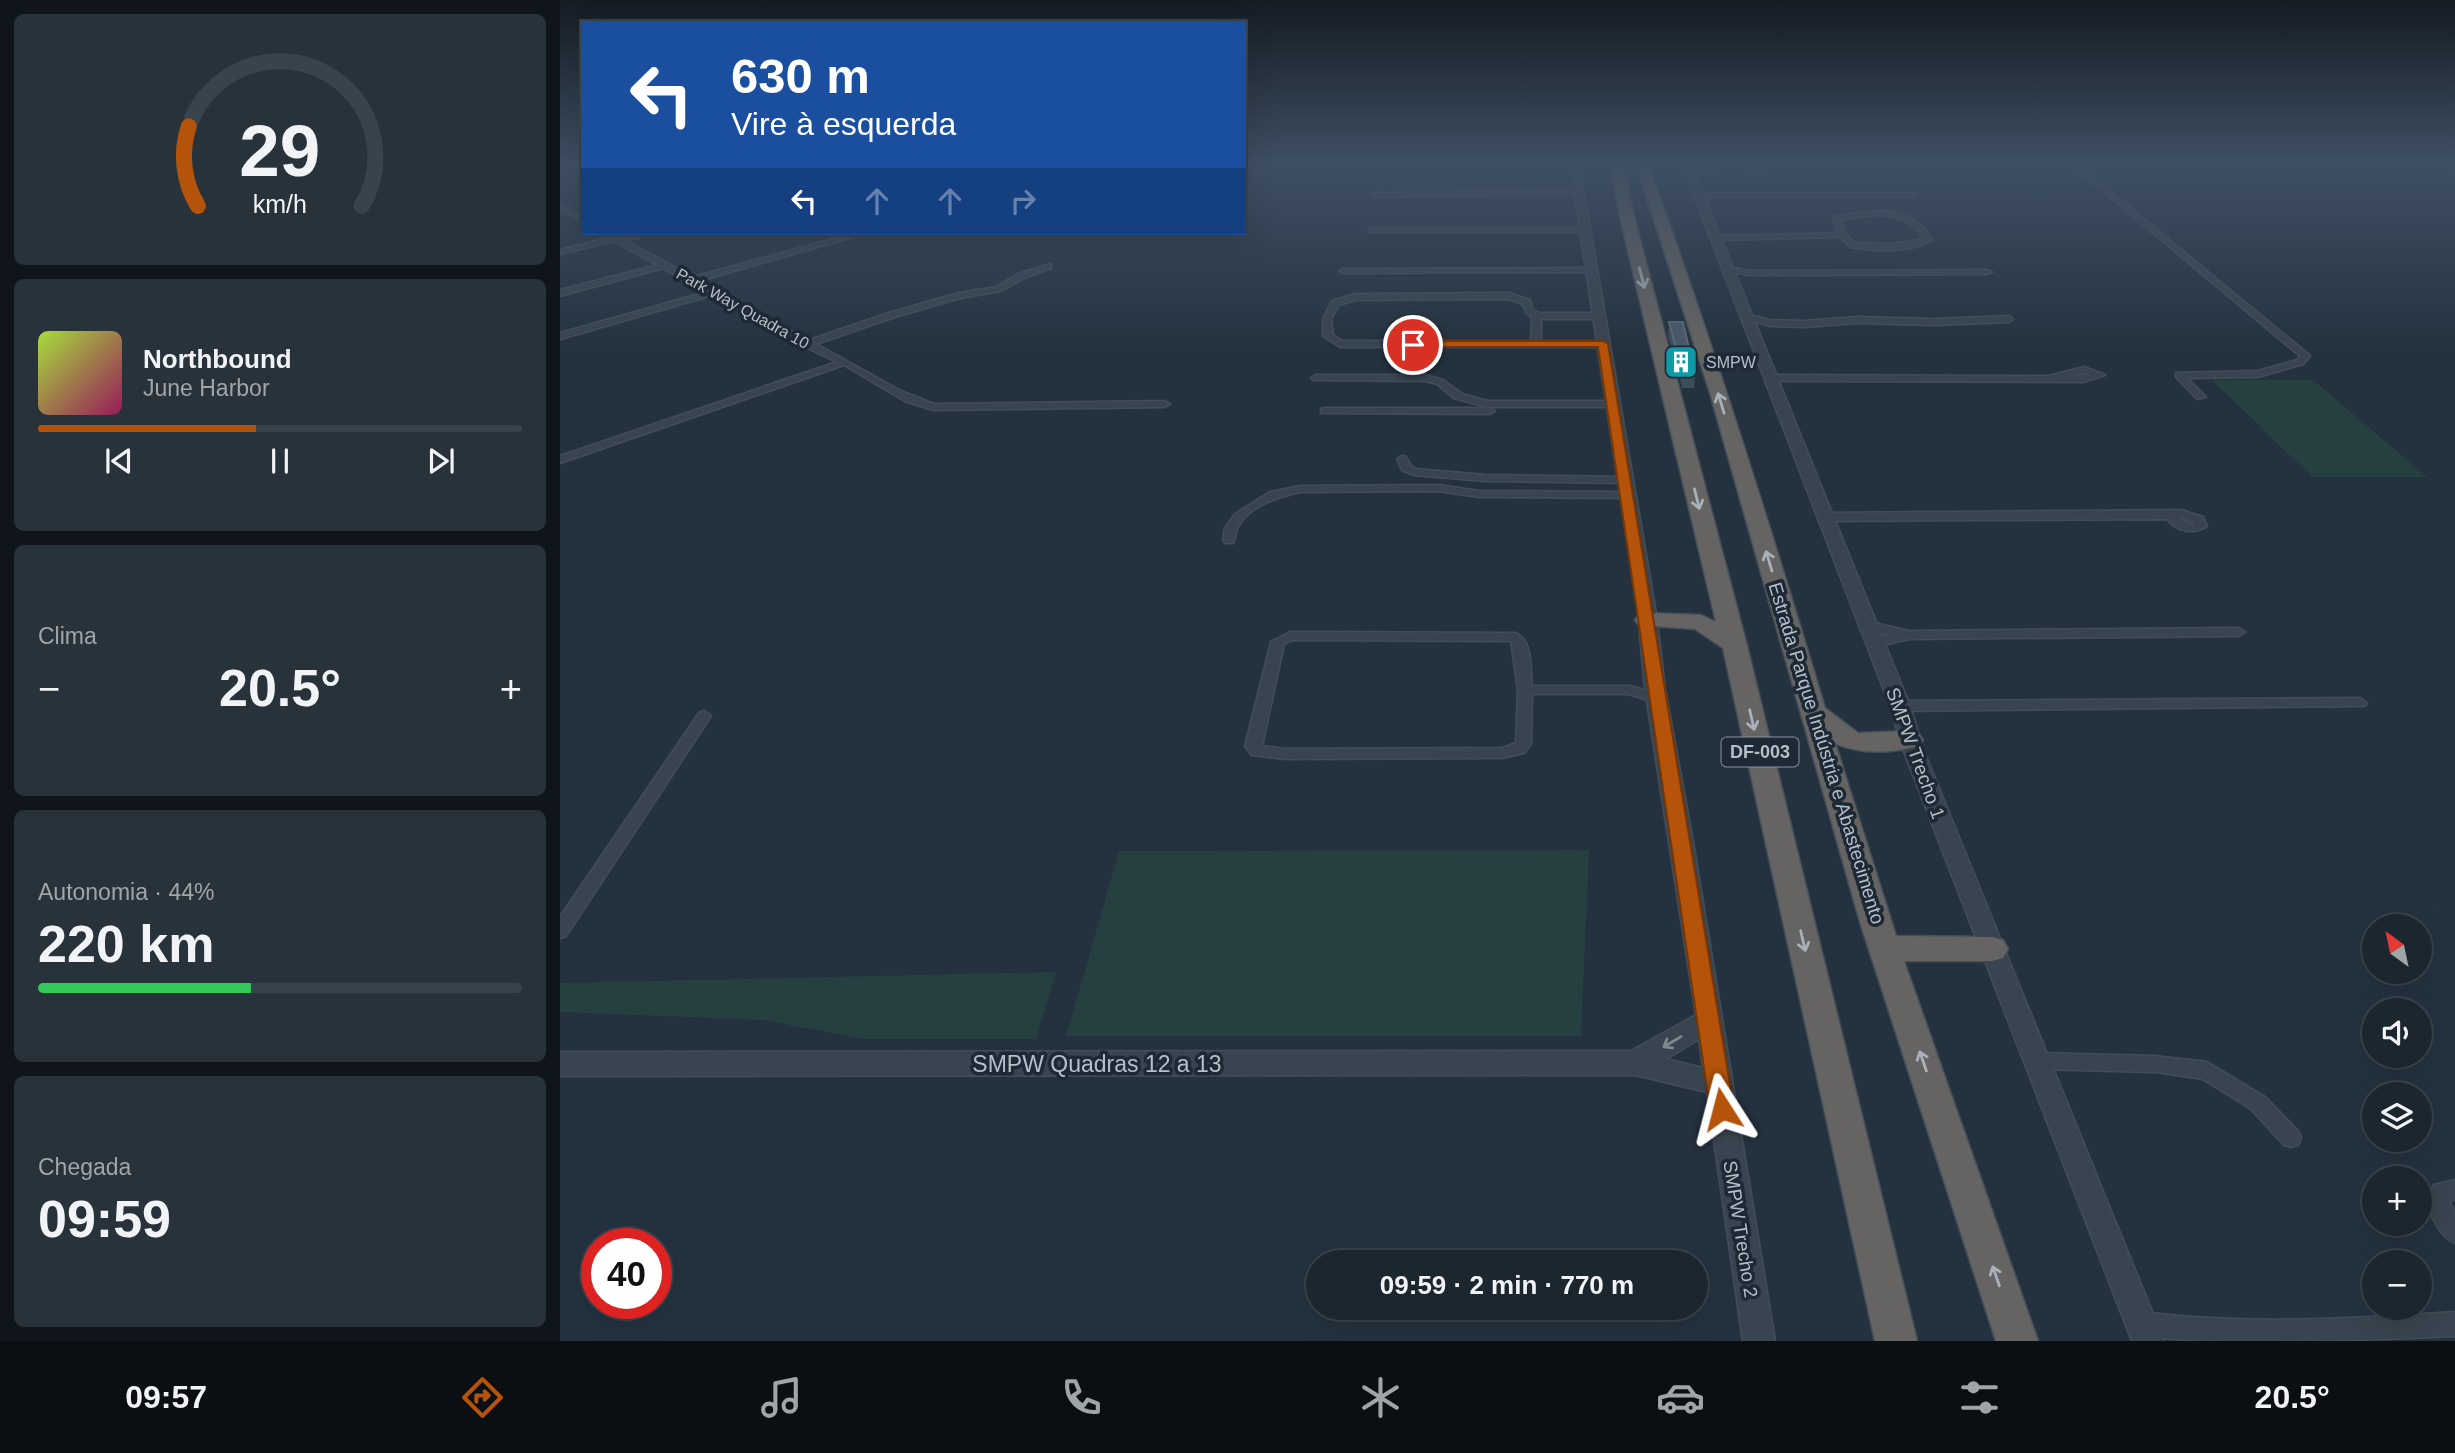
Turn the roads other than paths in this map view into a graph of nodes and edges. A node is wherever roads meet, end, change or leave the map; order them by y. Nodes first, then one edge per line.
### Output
1 (1584, 227) edge
2 (1629, 227) edge
3 (1665, 227) edge
4 (1711, 227) edge
5 (1839, 227) edge
6 (1918, 227) edge
7 (2149, 227) edge
8 (1372, 230) dead end
9 (1585, 230) junction
10 (610, 235) edge
11 (638, 235) edge
12 (856, 235) edge
13 (1843, 235) junction
14 (1714, 238) junction
15 (618, 239) junction
16 (560, 252) edge
17 (665, 265) junction
18 (1048, 266) dead end
19 (1591, 270) junction
20 (1343, 271) dead end
21 (1988, 272) dead end
22 (1736, 273) junction
23 (693, 280) junction
24 (715, 292) junction
25 (560, 293) edge
26 (1537, 316) junction
27 (1599, 316) junction
28 (2009, 319) dead end
29 (1757, 325) junction
30 (560, 336) edge
31 (806, 344) junction
32 (1603, 344) junction
33 (1536, 345) junction
34 (845, 362) junction
35 (1317, 378) dead end
36 (1770, 378) junction
37 (2052, 378) dead end
38 (2200, 397) dead end
39 (1165, 404) dead end
40 (1614, 408) junction
41 (1325, 411) dead end
42 (1402, 459) dead end
43 (560, 460) edge
44 (1625, 487) junction
45 (2177, 515) dead end
46 (1826, 517) junction
47 (1229, 540) dead end
48 (1721, 594) junction
49 (1647, 616) junction
50 (2238, 632) dead end
51 (1870, 634) junction
52 (1909, 635) junction
53 (1735, 646) junction
54 (1525, 690) junction
55 (1656, 690) junction
56 (2360, 703) dead end
57 (1900, 706) junction
58 (1815, 712) junction
59 (704, 716) dead end
60 (1912, 744) junction
61 (1833, 780) junction
62 (560, 931) edge
63 (1885, 948) junction
64 (1992, 949) junction
65 (1709, 1020) junction
66 (2036, 1061) junction
67 (1635, 1063) junction
68 (560, 1064) edge
69 (1718, 1083) junction
70 (2291, 1138) dead end
71 (2455, 1189) edge
72 (2455, 1232) edge
73 (2455, 1324) edge
74 (2144, 1333) edge
75 (1759, 1341) edge
76 (1896, 1341) edge
77 (2017, 1341) edge

1 - 9 street, SMPW Trecho 2
2 -> 48 highway, DF-003
58 -> 3 highway, Estrada Parque Indústria e Abastecimento / DF-003
4 - 14 street, SMPW Trecho 1
5 - 13 street
6 - 13 street
7 - 38 street
8 - 9 street
9 - 19 street, SMPW Trecho 2
10 - 15 street, Park Way Quadra 10
11 - 15 street
12 - 23 street
13 - 14 street
14 - 22 street, SMPW Trecho 1
15 - 16 street
15 - 17 street, Park Way Quadra 10
17 - 23 street, Park Way Quadra 10
17 - 25 street
18 - 31 street
19 - 20 street
19 - 27 street, SMPW Trecho 2
21 - 22 street
22 - 29 street, SMPW Trecho 1
23 - 24 street, Park Way Quadra 10
24 - 30 street
24 - 31 street, Park Way Quadra 10
26 - 27 street
26 - 33 street
26 - 33 street
27 - 32 street, SMPW Trecho 2
28 - 29 street
29 - 36 street, SMPW Trecho 1
31 - 34 street, Park Way Quadra 10
32 - 33 street
32 - 40 street, SMPW Trecho 2
34 - 39 street, Park Way Quadra 10
34 - 43 street
35 - 40 street
36 - 37 street
36 - 46 street, SMPW Trecho 1
40 - 41 street
40 - 44 street, SMPW Trecho 2
42 - 44 street
44 - 47 street
44 - 49 street, SMPW Trecho 2
45 - 46 street
46 - 51 street, SMPW Trecho 1
48 - 49 highway
48 - 53 highway, DF-003
49 - 53 highway
49 - 55 street, SMPW Trecho 2
50 - 52 street
51 - 52 street
51 - 52 street
51 - 57 street, SMPW Trecho 1
53 -> 76 highway, DF-003
54 - 54 street
54 - 55 street
55 - 65 street, SMPW Trecho 2
56 - 57 street
57 - 60 street, SMPW Trecho 1
58 - 60 highway
58 - 61 highway, Estrada Parque Indústria e Abastecimento / DF-003
59 - 62 street
60 - 61 highway
60 - 64 street, SMPW Trecho 1
61 - 63 highway, Estrada Parque Indústria e Abastecimento / DF-003
63 - 64 highway
77 -> 63 highway, Estrada Parque Indústria e Abastecimento / DF-003
64 - 66 street, SMPW Trecho 1
65 -> 67 street
65 - 69 street, SMPW Trecho 2
66 - 70 street
66 - 74 street, SMPW Trecho 1
67 - 68 street, SMPW Quadras 12 a 13
67 - 69 street, SMPW Quadras 12 a 13
69 - 75 street, SMPW Trecho 2
71 - 72 street
73 - 74 street

